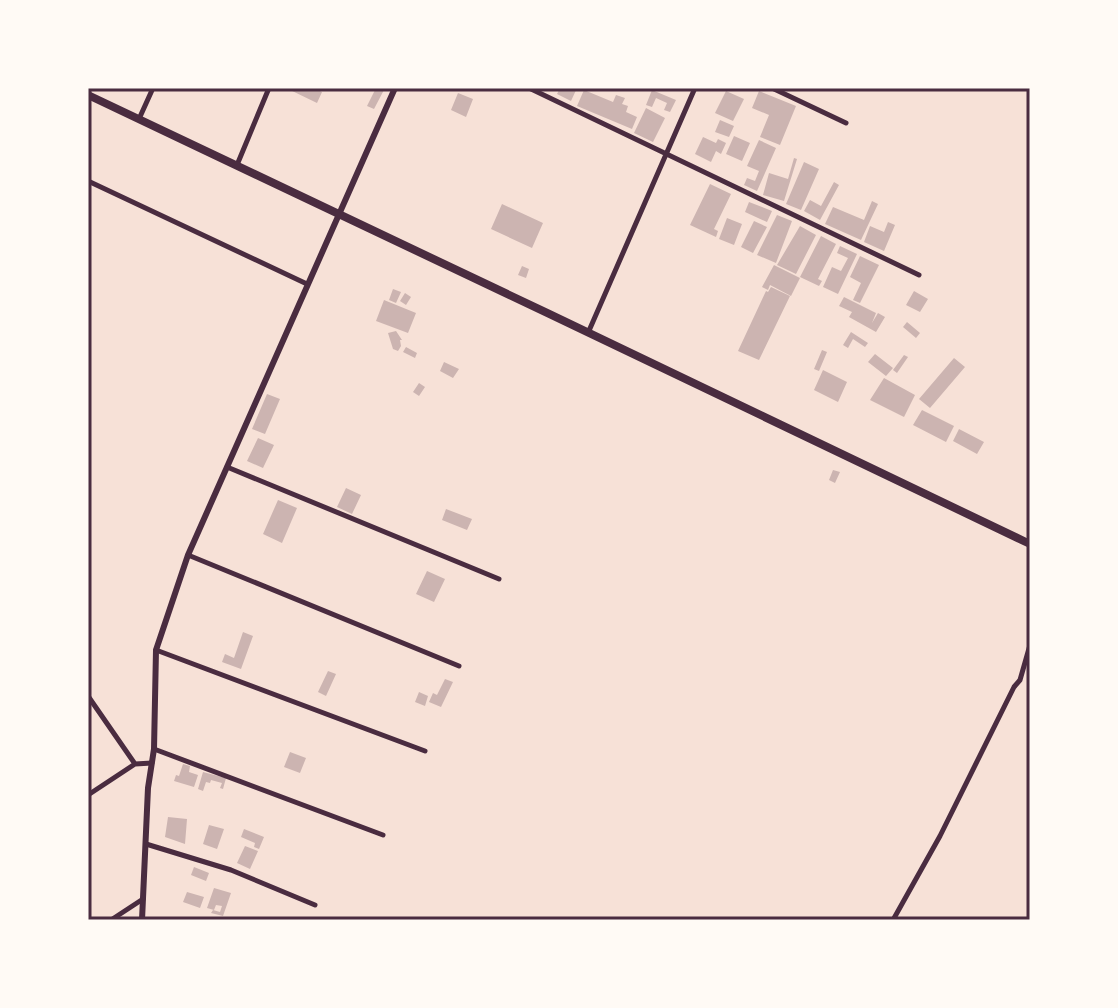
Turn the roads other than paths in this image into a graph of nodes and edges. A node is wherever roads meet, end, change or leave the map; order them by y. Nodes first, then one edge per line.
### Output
1 (153, 88) edge
2 (269, 88) edge
3 (395, 88) edge
4 (529, 88) edge
5 (695, 88) edge
6 (772, 88) edge
7 (88, 95) edge
8 (139, 119) junction
9 (846, 123) dead end
10 (666, 154) junction
11 (237, 165) junction
12 (89, 183) edge
13 (339, 212) junction
14 (919, 275) dead end
15 (307, 284) junction
16 (587, 334) junction
17 (227, 467) junction
18 (1030, 544) edge
19 (188, 555) junction
20 (499, 579) dead end
21 (1030, 593) edge
22 (1030, 608) edge
23 (1030, 645) edge
24 (156, 650) junction
25 (459, 666) dead end
26 (88, 696) edge
27 (154, 749) junction
28 (425, 751) dead end
29 (152, 763) junction
30 (135, 764) junction
31 (88, 795) edge
32 (383, 835) dead end
33 (146, 844) junction
34 (144, 898) junction
35 (315, 905) dead end
36 (111, 920) edge
37 (142, 920) edge
38 (893, 920) edge

1 - 8 street
2 - 11 street
3 - 13 street
4 - 10 street
5 - 10 street
6 - 9 street
7 - 8 highway
8 - 11 highway
10 - 14 street
10 - 16 street
11 - 13 highway
12 - 15 street
13 - 15 street
13 - 16 highway
15 - 17 street
16 - 18 highway
17 - 19 street
17 - 20 street
19 - 24 street
19 - 25 street
21 - 22 street
23 - 38 street
24 - 27 street
24 - 28 street
26 - 30 street
27 - 29 street
27 - 32 street
29 - 30 street
29 - 33 street
30 - 31 street
33 - 34 street
33 - 35 street
34 - 36 street
34 - 37 street

